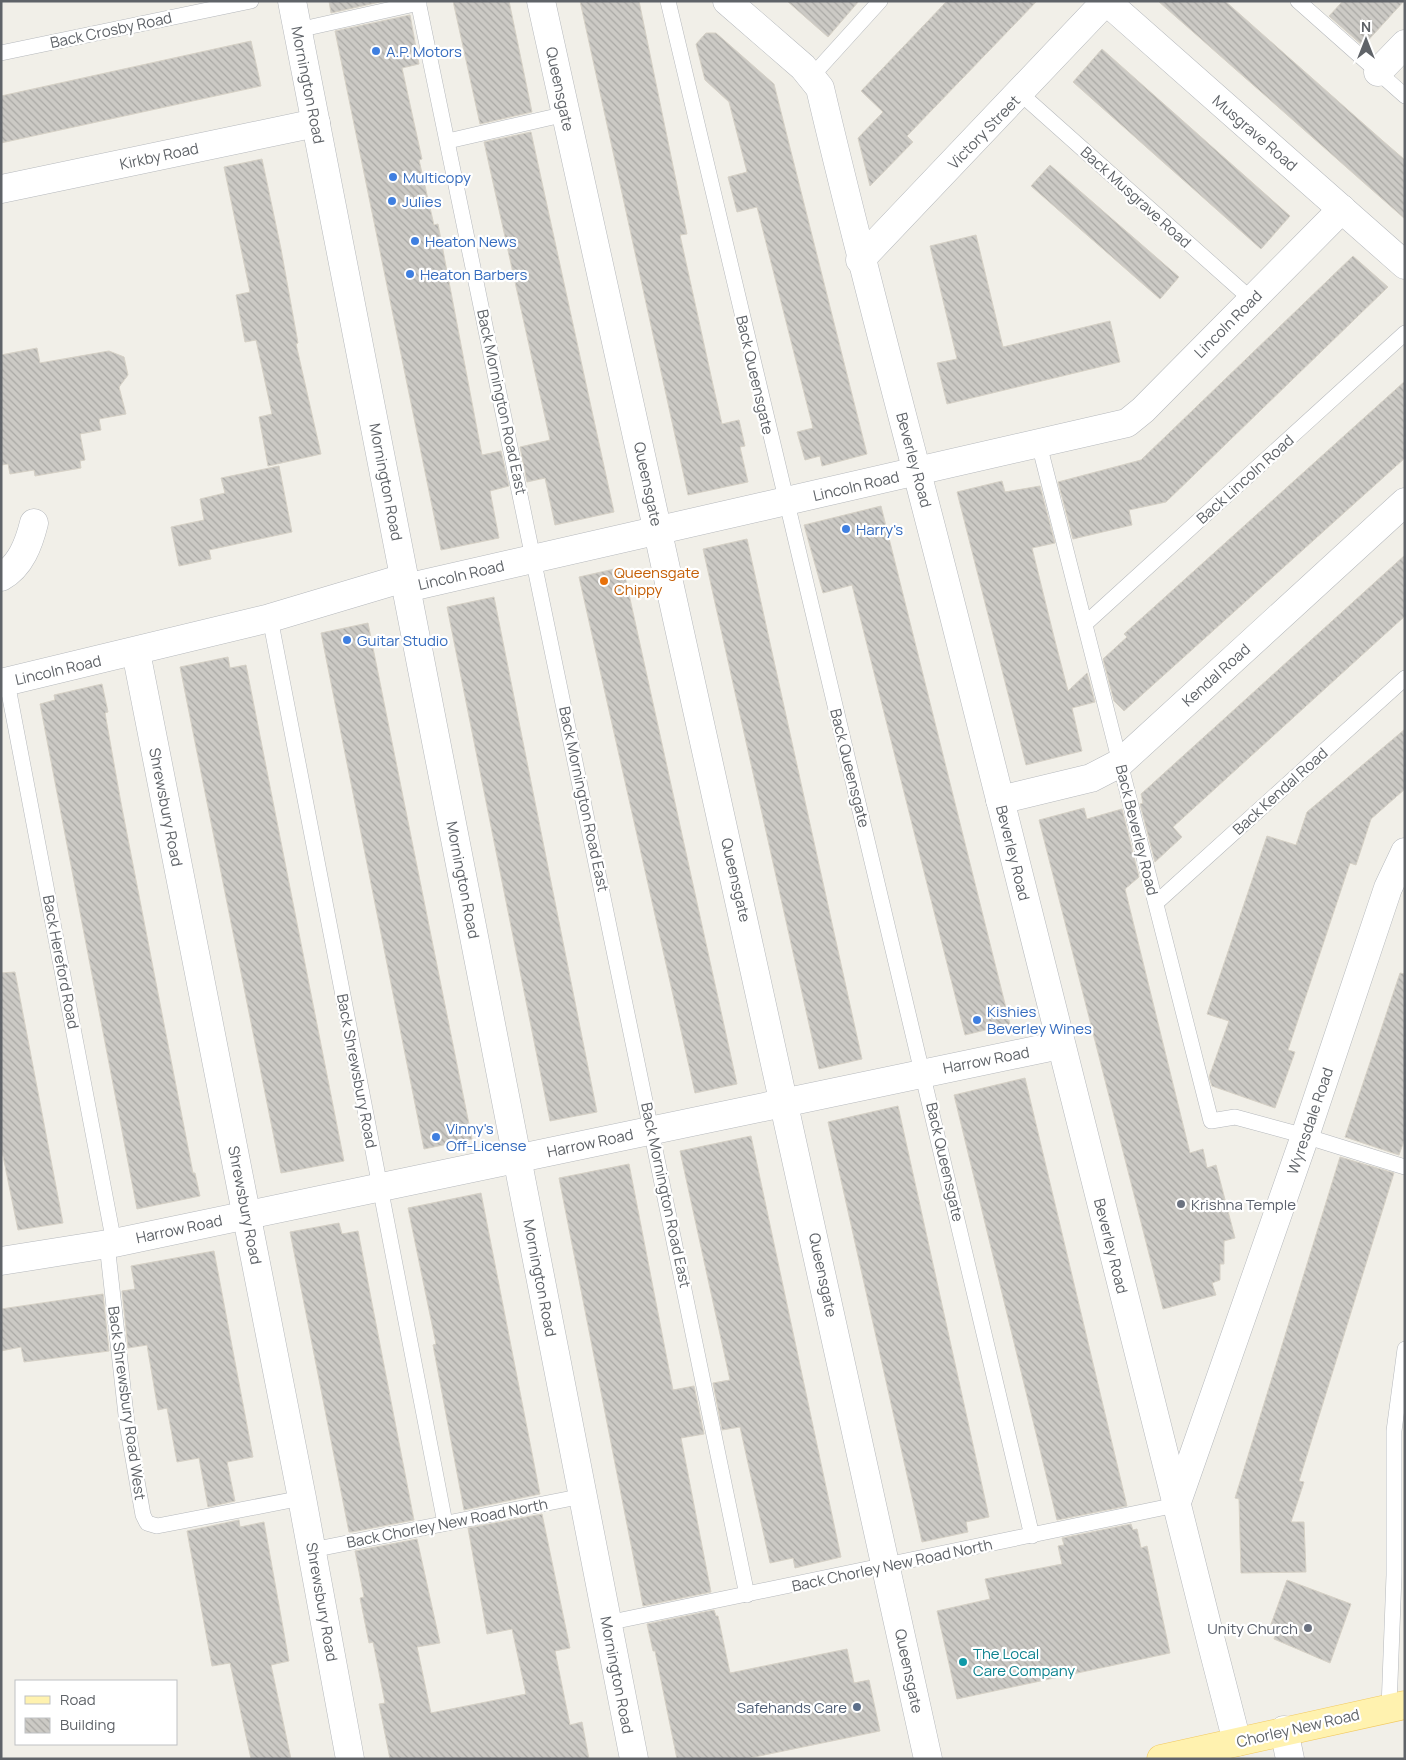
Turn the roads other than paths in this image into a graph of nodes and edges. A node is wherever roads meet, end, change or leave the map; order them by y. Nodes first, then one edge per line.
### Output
1 (251, 1) edge
2 (292, 1) edge
3 (541, 1) edge
4 (668, 1) edge
5 (727, 1) edge
6 (880, 1) edge
7 (1106, 1) edge
8 (1298, 1) edge
9 (419, 2) edge
10 (298, 30) junction
11 (1405, 44) edge
12 (1, 54) edge
13 (1378, 72) junction
14 (812, 76) junction
15 (1021, 94) junction
16 (1405, 96) edge
17 (566, 114) junction
18 (316, 124) junction
19 (448, 141) junction
20 (1, 190) edge
21 (1342, 209) junction
22 (860, 260) junction
23 (1405, 265) edge
24 (1252, 300) junction
25 (1405, 333) edge
26 (1039, 444) junction
27 (918, 472) junction
28 (785, 502) junction
29 (1405, 502) edge
30 (34, 523) dead end
31 (658, 531) junction
32 (534, 558) junction
33 (1, 577) edge
34 (405, 583) junction
35 (270, 618) junction
36 (1085, 624) junction
37 (136, 652) junction
38 (1405, 678) edge
39 (4, 683) edge
40 (1120, 763) junction
41 (1000, 800) junction
42 (1405, 852) edge
43 (1156, 903) junction
44 (1060, 1045) junction
45 (924, 1072) junction
46 (785, 1102) junction
47 (652, 1130) junction
48 (1306, 1136) junction
49 (517, 1158) junction
50 (1405, 1167) edge
51 (379, 1187) junction
52 (246, 1215) junction
53 (110, 1243) junction
54 (1, 1261) edge
55 (1405, 1349) edge
56 (583, 1496) junction
57 (302, 1498) junction
58 (1176, 1505) junction
59 (445, 1523) junction
60 (1032, 1536) junction
61 (312, 1550) junction
62 (887, 1566) junction
63 (747, 1595) junction
64 (607, 1623) junction
65 (1397, 1706) edge
66 (1284, 1730) junction
67 (1237, 1742) junction
68 (350, 1759) edge
69 (634, 1759) edge
70 (928, 1759) edge
71 (1161, 1759) edge
72 (1290, 1759) edge

1 - 12 lane, Back Crosby Road
2 - 10 street, Mornington Road
3 - 17 street, Queensgate
4 - 28 lane, Back Queensgate
5 - 14 street, Beverley Road
6 - 14 lane
7 - 15 street, Victory Street
7 - 21 street, Musgrave Road
8 - 13 lane
9 - 10 lane, Back Mornington Road East
9 - 19 lane, Back Mornington Road East
10 - 18 street, Mornington Road
11 - 13 street
13 - 16 lane
14 - 22 street, Beverley Road
15 - 22 street, Victory Street
15 - 24 lane, Back Musgrave Road
17 - 19 lane
17 - 31 street, Queensgate
18 - 20 street, Kirkby Road
18 - 34 street, Mornington Road
19 - 32 lane, Back Mornington Road East
21 - 23 street, Musgrave Road
21 - 24 street, Lincoln Road
22 - 27 street, Beverley Road
24 - 26 street, Lincoln Road
25 - 36 lane, Back Lincoln Road
26 - 27 street, Lincoln Road
26 - 36 lane, Back Beverley Road
27 - 28 street, Lincoln Road
27 - 41 street, Beverley Road
28 - 31 street, Lincoln Road
28 - 45 lane, Back Queensgate
29 - 40 street, Kendal Road
30 - 33 street
31 - 32 street, Lincoln Road
31 - 46 street, Queensgate
32 - 34 street, Lincoln Road
32 - 47 lane, Back Mornington Road East
34 - 35 street, Lincoln Road
34 - 49 street, Mornington Road
35 - 37 street, Lincoln Road
35 - 51 lane, Back Shrewsbury Road
36 - 40 lane, Back Beverley Road
37 - 39 street, Lincoln Road
37 - 52 street, Shrewsbury Road
38 - 43 lane, Back Kendal Road
39 - 53 lane, Back Hereford Road
40 - 41 street, Kendal Road
40 - 43 lane, Back Beverley Road
41 - 44 street, Beverley Road
42 - 48 street, Wyresdale Road
43 - 48 lane, Back Beverley Road
44 - 45 street, Harrow Road
44 - 58 street, Beverley Road
45 - 46 street, Harrow Road
45 - 60 lane, Back Queensgate
46 - 47 street, Harrow Road
46 - 62 street, Queensgate
47 - 49 street, Harrow Road
47 - 63 lane, Back Mornington Road East
48 - 50 lane
48 - 58 street, Wyresdale Road
49 - 51 street, Harrow Road
49 - 56 street, Mornington Road
51 - 52 street, Harrow Road
51 - 59 lane, Back Shrewsbury Road
52 - 53 street, Harrow Road
52 - 57 street, Shrewsbury Road
53 - 54 street, Harrow Road
53 - 57 lane, Back Shrewsbury Road West
55 - 65 lane
56 - 59 lane, Back Chorley New Road North
56 - 64 street, Mornington Road
57 - 61 street, Shrewsbury Road
58 - 60 lane, Back Chorley New Road North
58 - 67 street, Beverley Road
59 - 61 lane, Back Chorley New Road North
60 - 62 lane, Back Chorley New Road North
61 - 68 street, Shrewsbury Road
62 - 63 lane, Back Chorley New Road North
62 - 70 street, Queensgate
63 - 64 lane, Back Chorley New Road North
64 - 69 street, Mornington Road
65 - 66 main road, Chorley New Road
66 - 67 main road, Chorley New Road
66 - 72 street
67 - 71 main road, Chorley New Road

